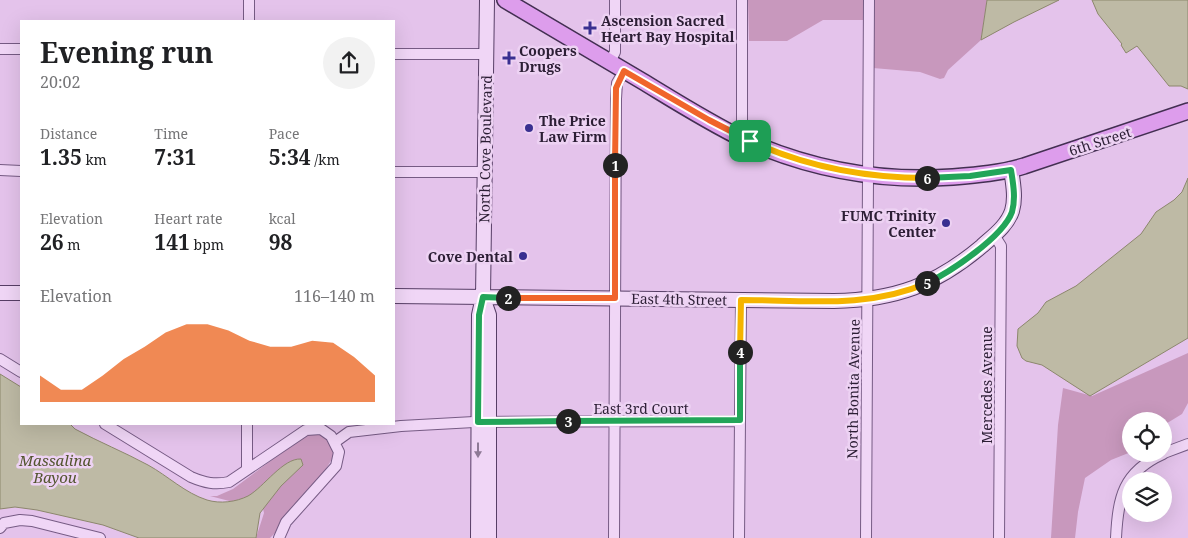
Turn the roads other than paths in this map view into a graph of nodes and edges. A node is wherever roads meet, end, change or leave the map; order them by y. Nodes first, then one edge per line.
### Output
1 (249, 0) edge
2 (487, 0) edge
3 (505, 0) edge
4 (615, 0) edge
5 (742, 0) edge
6 (869, 0) edge
7 (249, 20) edge
8 (0, 49) edge
9 (20, 49) edge
10 (395, 54) edge
11 (486, 54) junction
12 (610, 62) junction
13 (624, 71) junction
14 (1181, 114) edge
15 (742, 138) junction
16 (0, 170) edge
17 (1011, 170) junction
18 (20, 171) edge
19 (395, 172) edge
20 (485, 172) junction
21 (868, 175) junction
22 (994, 235) junction
23 (0, 293) edge
24 (20, 293) edge
25 (395, 296) edge
26 (483, 297) junction
27 (615, 298) junction
28 (741, 300) junction
29 (867, 300) junction
30 (0, 359) edge
31 (20, 371) edge
32 (740, 420) junction
33 (484, 422) junction
34 (614, 422) junction
35 (107, 425) edge
36 (247, 425) edge
37 (335, 442) junction
38 (1188, 444) edge
39 (1172, 450) edge
40 (1149, 462) edge
41 (248, 470) junction
42 (0, 528) edge
43 (100, 538) edge
44 (279, 538) edge
45 (478, 538) edge
46 (489, 538) edge
47 (614, 538) edge
48 (739, 538) edge
49 (866, 538) edge
50 (999, 538) edge
51 (1116, 538) edge

1 - 7 street
2 - 11 street, North Cove Boulevard
3 - 12 main road, 6th Street
4 - 12 street
5 - 15 street
6 - 21 street, North Bonita Avenue
8 - 9 street
10 - 11 street
11 - 20 street, North Cove Boulevard
12 - 13 main road, 6th Street
13 - 15 main road, 6th Street
13 - 27 street
14 - 17 main road, 6th Street
15 - 21 main road, 6th Street
16 - 18 street
17 - 21 main road, 6th Street
17 - 22 street, East 4th Street
19 - 20 street
20 - 26 street, North Cove Boulevard
21 - 29 street, North Bonita Avenue
22 - 29 street, East 4th Street
22 - 50 street, Mercedes Avenue
23 - 24 street
25 - 26 street, East 4th Street
26 - 27 street, East 4th Street
26 - 33 street, North Cove Boulevard
27 - 28 street, East 4th Street
27 - 34 street
28 - 29 street, East 4th Street
28 - 32 street
29 - 49 street, North Bonita Avenue
30 - 31 street
32 - 34 street, East 3rd Court
32 - 48 street
33 - 34 street, East 3rd Court
33 - 37 street, East 3rd Court
33 -> 45 street, North Cove Boulevard
33 - 46 street, North Cove Boulevard
34 - 47 street
35 - 41 street
36 - 41 street
37 - 41 street
37 - 44 street
38 - 39 street
40 - 51 street
42 - 43 street

